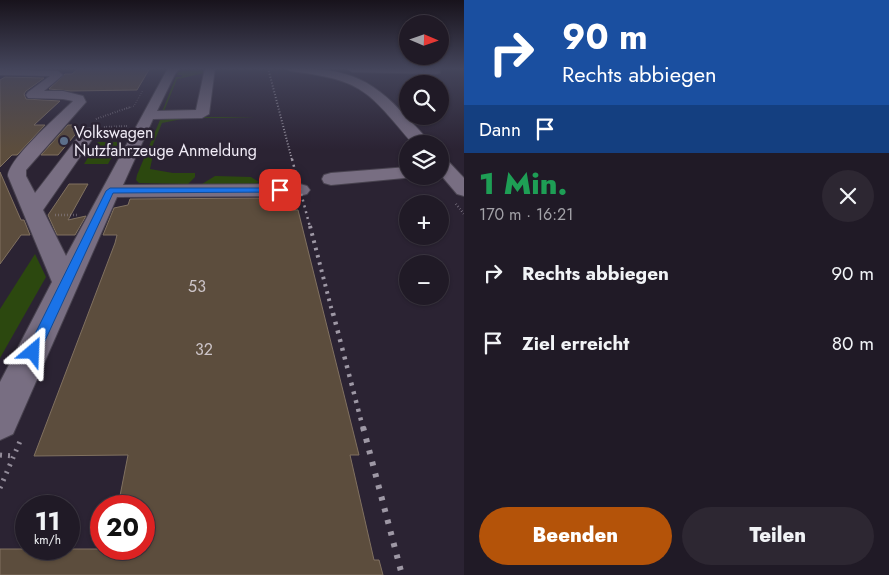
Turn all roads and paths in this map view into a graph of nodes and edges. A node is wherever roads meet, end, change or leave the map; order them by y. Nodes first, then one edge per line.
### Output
1 (49, 95) edge
2 (140, 95) edge
3 (159, 95) edge
4 (205, 95) edge
5 (376, 95) edge
6 (144, 124) junction
7 (93, 126) junction
8 (414, 135) edge
9 (449, 173) edge
10 (399, 174) edge
11 (331, 179) dead end
12 (300, 190) dead end
13 (464, 190) edge
14 (110, 191) junction
15 (34, 210) junction
16 (66, 283) junction
17 (0, 422) edge
18 (0, 455) edge
19 (14, 456) dead end

1 - 15 street
2 - 7 path
3 - 6 street
4 - 6 street
5 - 8 street
6 - 7 path
6 - 14 street
7 - 15 street
9 - 13 street
10 - 11 street
12 - 14 street
14 - 16 street
15 - 16 street
16 - 17 street
18 - 19 path

